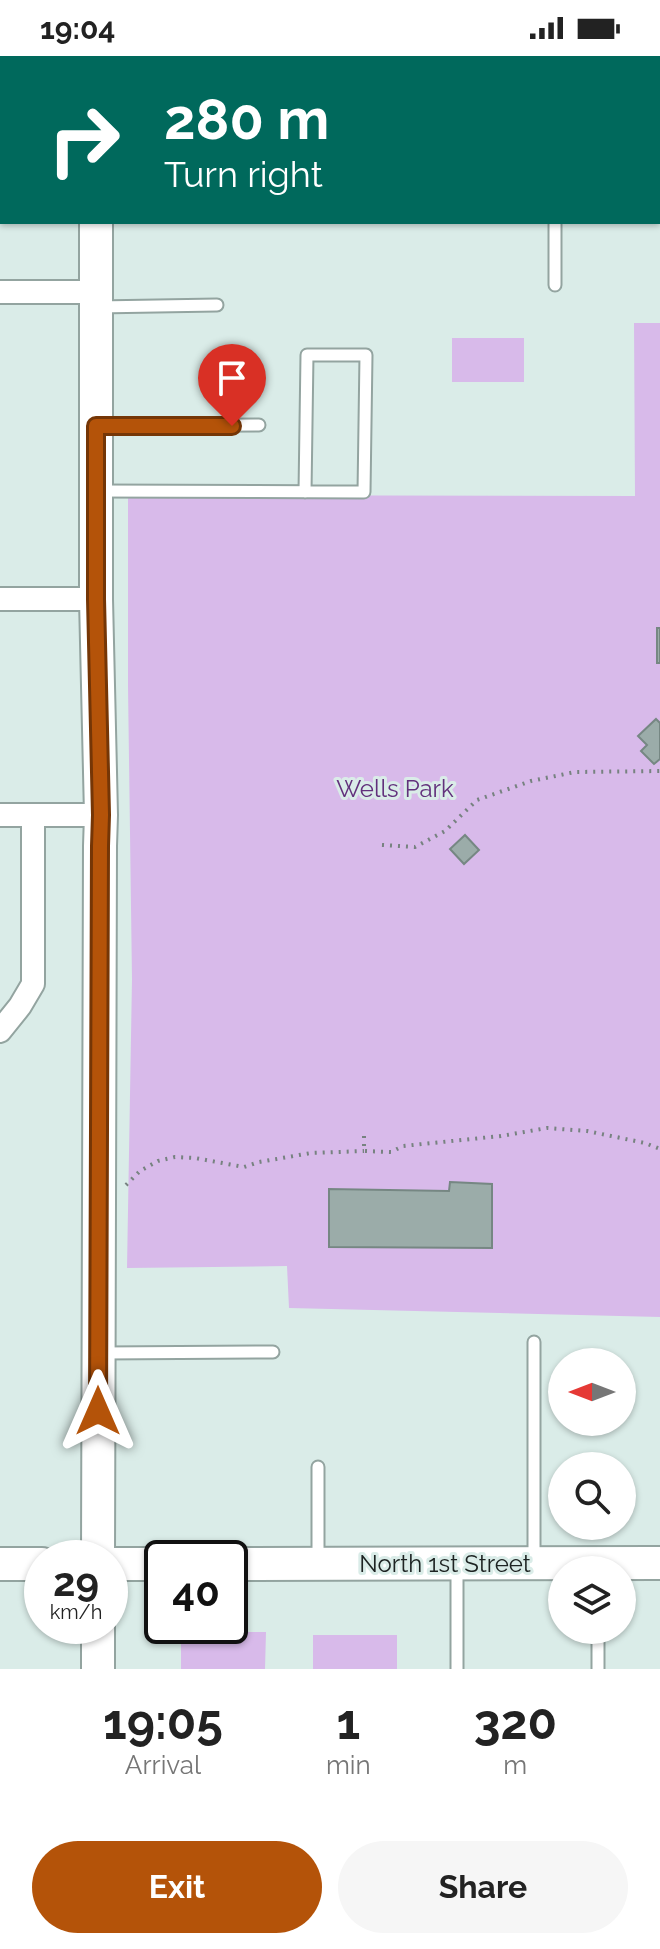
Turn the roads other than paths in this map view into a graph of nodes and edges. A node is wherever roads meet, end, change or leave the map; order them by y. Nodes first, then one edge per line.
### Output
1 (96, 224) edge
2 (555, 224) edge
3 (555, 285) dead end
4 (0, 292) edge
5 (96, 300) junction
6 (217, 305) dead end
7 (259, 425) dead end
8 (96, 426) junction
9 (96, 491) junction
10 (305, 492) junction
11 (0, 599) edge
12 (96, 599) junction
13 (0, 815) edge
14 (33, 815) junction
15 (101, 815) junction
16 (0, 1031) edge
17 (534, 1342) dead end
18 (273, 1352) dead end
19 (98, 1353) junction
20 (318, 1467) dead end
21 (98, 1540) edge
22 (457, 1563) junction
23 (533, 1563) junction
24 (660, 1563) edge
25 (0, 1564) edge
26 (24, 1564) edge
27 (248, 1564) edge
28 (318, 1564) junction
29 (548, 1564) edge
30 (636, 1565) edge
31 (98, 1644) edge
32 (598, 1644) edge
33 (98, 1669) edge
34 (457, 1669) edge
35 (598, 1669) edge

1 - 5 street
2 - 3 lane
4 - 5 street
5 - 6 lane
5 - 8 street
7 - 8 lane
8 - 9 street
9 - 10 lane
9 - 12 street
10 - 10 lane
11 - 12 street
12 - 15 street
13 - 14 street
14 - 15 street
14 - 16 street
15 - 19 street
17 - 23 lane
18 - 19 lane
19 - 21 street
20 - 28 lane
22 - 23 street, North 1st Street
22 - 28 street, North 1st Street
22 - 34 lane
23 - 29 street, North 1st Street
24 - 30 street, North 1st Street
25 - 26 street
27 - 28 street, North 1st Street
31 - 33 street
32 - 35 lane

